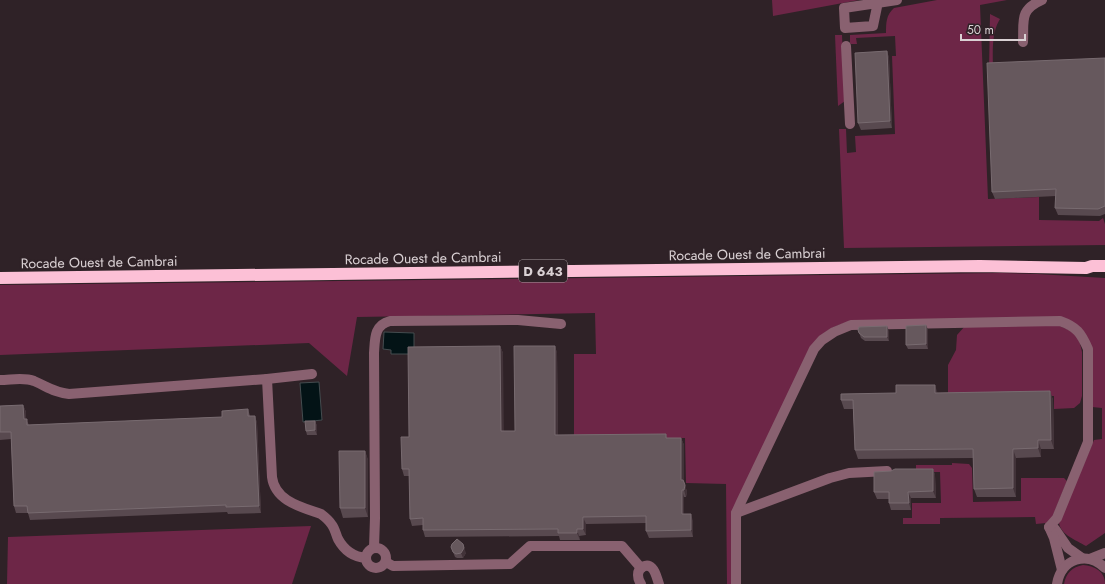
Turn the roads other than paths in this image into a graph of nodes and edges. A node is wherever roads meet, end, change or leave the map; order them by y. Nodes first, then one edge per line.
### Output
1 (897, 0) edge
2 (1042, 0) edge
3 (878, 2) dead end
4 (1023, 42) dead end
5 (846, 46) dead end
6 (850, 124) dead end
7 (1105, 266) edge
8 (1086, 268) junction
9 (1105, 273) edge
10 (0, 278) edge
11 (561, 324) dead end
12 (312, 374) dead end
13 (267, 379) junction
14 (0, 380) edge
15 (893, 471) edge
16 (736, 512) junction
17 (1049, 527) junction
18 (374, 548) junction
19 (1105, 553) edge
20 (366, 558) junction
21 (1086, 559) junction
22 (386, 562) junction
23 (641, 568) junction
24 (1105, 568) edge
25 (1057, 579) edge
26 (641, 584) edge
27 (658, 584) edge
28 (736, 584) edge

1 - 3 street
2 - 4 street
5 - 6 street
7 - 8 highway, Rocade Ouest de Cambrai / D 643
8 - 9 highway, Rocade Ouest de Cambrai / D 643
8 - 10 highway, Rocade Ouest de Cambrai / D 643
11 - 18 street
12 - 13 street
13 - 14 street
13 - 20 street
15 - 16 street
16 - 17 street
16 - 28 street
17 - 21 street
17 - 25 street
18 - 20 street
18 - 22 street
19 - 21 street
20 - 22 street
21 - 24 street
21 - 25 street
22 - 23 street
23 - 26 street
23 - 27 street

